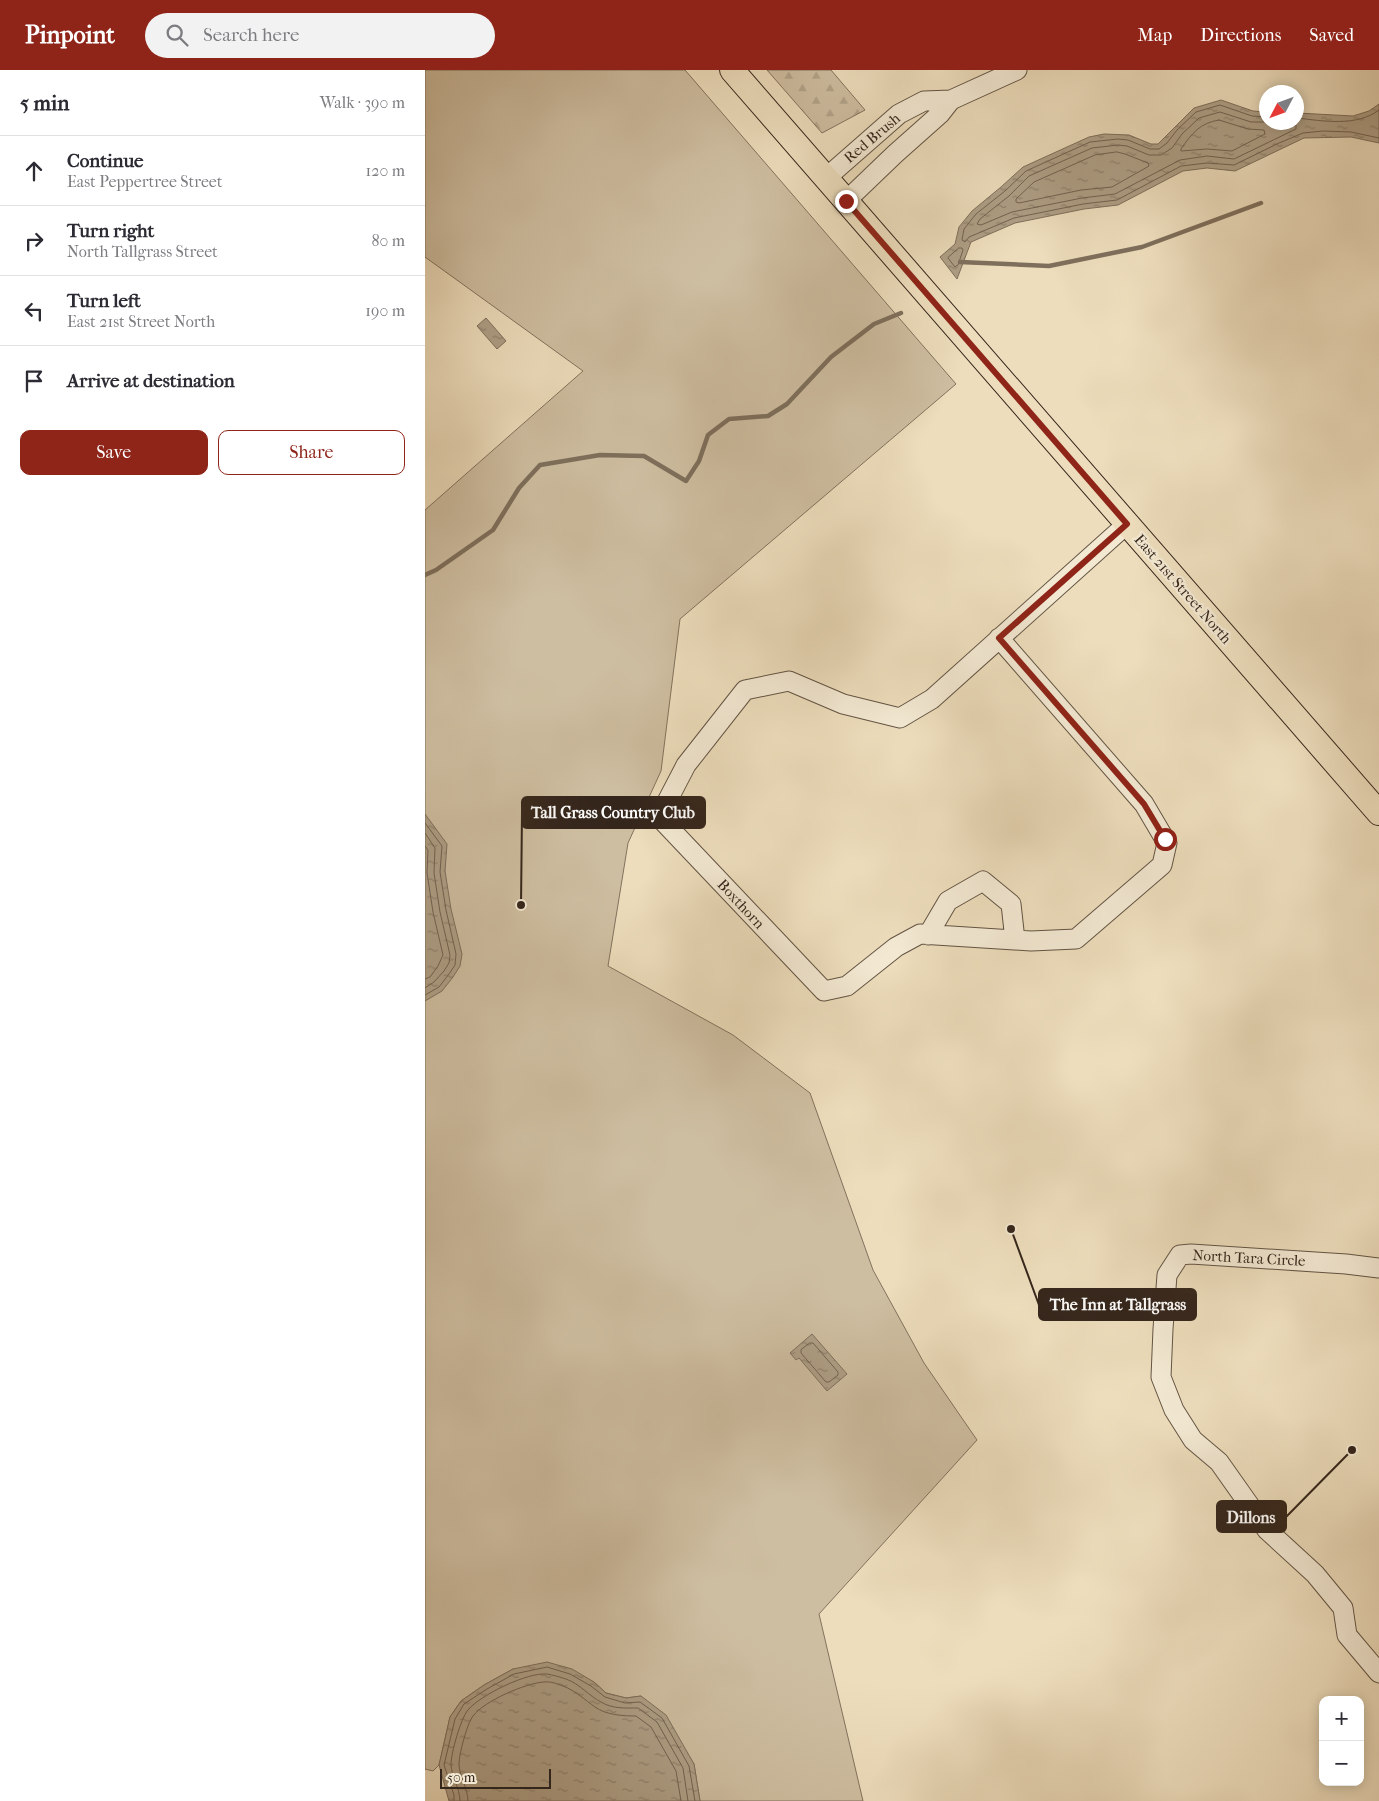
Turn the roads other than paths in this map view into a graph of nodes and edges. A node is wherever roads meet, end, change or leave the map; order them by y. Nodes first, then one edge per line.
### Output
1 (732, 70) edge
2 (1017, 70) edge
3 (951, 100) junction
4 (826, 178) junction
5 (846, 201) junction
6 (1127, 524) junction
7 (999, 638) junction
8 (1379, 813) edge
9 (928, 935) junction
10 (1015, 940) junction
11 (1379, 1268) edge
12 (1379, 1673) edge

1 - 4 main road, East 21st Street North
2 - 3 street, Red Brush
3 - 4 street, Red Brush
3 - 5 street, Red Brush
4 - 5 main road, East 21st Street North
5 - 6 main road, East 21st Street North
6 - 7 street
6 - 8 main road, East 21st Street North
7 - 9 street, Boxthorn
7 - 10 street
9 - 10 street
9 - 10 street
11 - 12 street, North Tara Circle

